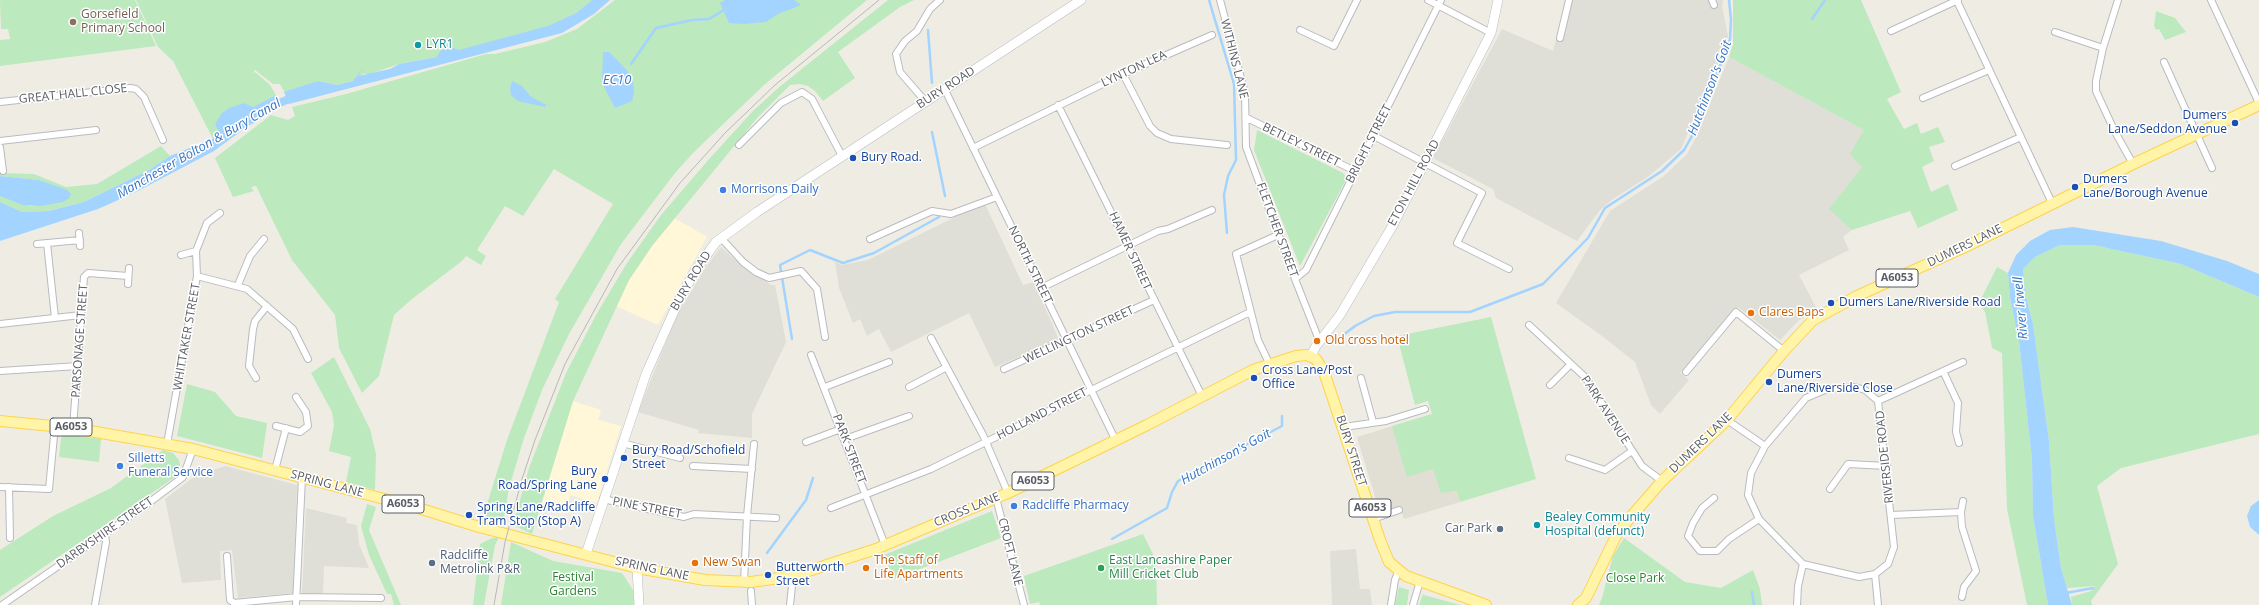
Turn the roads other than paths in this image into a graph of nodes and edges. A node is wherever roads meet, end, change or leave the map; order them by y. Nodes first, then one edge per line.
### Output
1 (940, 0) edge
2 (1081, 0) edge
3 (1220, 0) edge
4 (1357, 0) edge
5 (1428, 0) edge
6 (1498, 0) edge
7 (1569, 0) edge
8 (1958, 0) edge
9 (2118, 0) edge
10 (2211, 0) edge
11 (1440, 3) edge
12 (1300, 30) dead end
13 (1891, 31) dead end
14 (2055, 32) dead end
15 (1490, 33) junction
16 (1212, 35) dead end
17 (1560, 38) dead end
18 (2103, 48) junction
19 (2164, 62) dead end
20 (1989, 70) junction
21 (1124, 74) junction
22 (945, 90) junction
23 (1923, 98) dead end
24 (925, 101) junction
25 (0, 102) edge
26 (2259, 104) edge
27 (1058, 106) junction
28 (1247, 118) junction
29 (96, 130) dead end
30 (2196, 135) junction
31 (1374, 136) junction
32 (2021, 137) junction
33 (163, 140) dead end
34 (0, 141) edge
35 (740, 145) dead end
36 (1227, 145) dead end
37 (0, 147) edge
38 (973, 148) junction
39 (842, 156) junction
40 (1425, 163) junction
41 (2133, 164) junction
42 (1955, 166) dead end
43 (2212, 168) dead end
44 (3, 171) dead end
45 (1355, 171) junction
46 (997, 197) junction
47 (2052, 203) junction
48 (1212, 210) dead end
49 (220, 213) dead end
50 (79, 233) dead end
51 (1278, 235) junction
52 (721, 238) junction
53 (264, 239) dead end
54 (870, 239) dead end
55 (47, 243) junction
56 (37, 244) dead end
57 (1128, 244) junction
58 (196, 251) junction
59 (181, 255) dead end
60 (129, 268) dead end
61 (1509, 269) dead end
62 (128, 276) junction
63 (197, 276) junction
64 (1295, 279) junction
65 (128, 284) dead end
66 (238, 285) junction
67 (1041, 288) junction
68 (1154, 300) junction
69 (267, 306) junction
70 (1250, 312) junction
71 (81, 316) junction
72 (55, 318) junction
73 (0, 324) edge
74 (1529, 324) dead end
75 (825, 337) dead end
76 (931, 338) dead end
77 (1322, 339) junction
78 (1067, 341) junction
79 (1178, 346) junction
80 (1784, 351) junction
81 (811, 355) dead end
82 (1311, 356) junction
83 (308, 359) dead end
84 (889, 362) dead end
85 (1963, 362) dead end
86 (1269, 363) junction
87 (1571, 364) junction
88 (78, 366) junction
89 (946, 368) junction
90 (1004, 369) dead end
91 (0, 371) edge
92 (1943, 371) junction
93 (1686, 372) dead end
94 (256, 378) dead end
95 (1361, 378) dead end
96 (1550, 385) dead end
97 (825, 387) junction
98 (909, 387) dead end
99 (1090, 389) junction
100 (1202, 396) junction
101 (296, 397) dead end
102 (1878, 401) junction
103 (1425, 408) dead end
104 (909, 416) dead end
105 (1727, 420) junction
106 (0, 421) edge
107 (1373, 422) junction
108 (55, 425) junction
109 (276, 426) dead end
110 (1344, 426) junction
111 (73, 428) junction
112 (286, 428) junction
113 (841, 429) junction
114 (845, 439) junction
115 (1115, 440) junction
116 (806, 442) dead end
117 (622, 443) junction
118 (985, 443) junction
119 (1959, 443) dead end
120 (167, 444) junction
121 (754, 444) dead end
122 (1765, 446) junction
123 (193, 449) junction
124 (1632, 451) junction
125 (680, 458) dead end
126 (1569, 458) dead end
127 (693, 466) dead end
128 (1887, 466) junction
129 (752, 469) junction
130 (275, 470) junction
131 (302, 477) junction
132 (1662, 481) junction
133 (0, 486) edge
134 (9, 487) junction
135 (1830, 489) dead end
136 (1008, 493) junction
137 (866, 494) junction
138 (996, 498) junction
139 (1714, 498) dead end
140 (603, 499) junction
141 (1963, 501) dead end
142 (830, 508) dead end
143 (1399, 510) dead end
144 (1961, 512) junction
145 (1891, 514) junction
146 (746, 516) junction
147 (776, 518) dead end
148 (1373, 519) junction
149 (1759, 519) junction
150 (105, 534) junction
151 (10, 538) dead end
152 (885, 545) junction
153 (586, 554) junction
154 (227, 556) dead end
155 (1803, 564) junction
156 (637, 568) junction
157 (1398, 572) junction
158 (1875, 574) junction
159 (793, 576) junction
160 (1420, 581) junction
161 (744, 582) junction
162 (752, 591) dead end
163 (1962, 596) dead end
164 (297, 597) junction
165 (356, 598) junction
166 (381, 598) dead end
167 (2, 605) edge
168 (95, 605) edge
169 (296, 605) edge
170 (356, 605) edge
171 (639, 605) edge
172 (752, 605) edge
173 (790, 605) edge
174 (1024, 605) edge
175 (1391, 605) edge
176 (1413, 605) edge
177 (1486, 605) edge
178 (1578, 605) edge
179 (1797, 605) edge
180 (1878, 605) edge

1 - 24 street
2 - 22 street, BURY ROAD
3 - 28 street, WITHINS LANE
4 - 12 street
5 - 11 street
6 - 15 street, ETON HILL ROAD
7 - 17 street
8 - 13 street
8 - 20 street
9 - 18 street
10 - 26 street
11 - 15 street
11 - 31 street, BRIGHT STREET
14 - 18 street
15 - 40 street, ETON HILL ROAD
16 - 21 street, LYNTON LEA
18 - 41 street
19 - 30 street
20 - 23 street
20 - 32 street
21 - 27 street, LYNTON LEA
21 - 36 street
22 - 24 street, BURY ROAD
22 - 38 street, NORTH STREET
24 - 39 street, BURY ROAD
25 - 33 street, GREAT HALL CLOSE
26 - 30 main road, DUMERS LANE / A6053
27 - 38 street, LYNTON LEA
27 - 57 street, HAMER STREET
28 - 45 street, BETLEY STREET
28 - 51 street, FLETCHER STREET
29 - 34 street
30 - 41 main road, DUMERS LANE / A6053
30 - 43 street
31 - 40 street
31 - 45 street, BRIGHT STREET
32 - 42 street
32 - 47 street
35 - 39 street
37 - 44 street
38 - 46 street, NORTH STREET
39 - 52 street, BURY ROAD
40 - 61 street
40 - 77 street, ETON HILL ROAD
41 - 47 main road, DUMERS LANE / A6053
45 - 64 street, BRIGHT STREET
46 - 54 street
46 - 67 street, NORTH STREET
47 - 80 main road, DUMERS LANE / A6053
48 - 57 street
49 - 58 street, WHITTAKER STREET
50 - 55 street
51 - 64 street, FLETCHER STREET
51 - 70 street
52 - 75 street
52 - 117 street, BURY ROAD
53 - 66 street
55 - 56 street
55 - 72 street
57 - 67 street
57 - 68 street, HAMER STREET
58 - 59 street
58 - 63 street, WHITTAKER STREET
60 - 62 street
62 - 65 street
62 - 71 street, PARSONAGE STREET
63 - 66 street
63 - 120 street, WHITTAKER STREET
64 - 77 street, FLETCHER STREET
66 - 69 street
67 - 78 street, NORTH STREET
68 - 78 street, WELLINGTON STREET
68 - 79 street, HAMER STREET
69 - 83 street
69 - 94 street
70 - 79 street, HOLLAND STREET
70 - 86 street
71 - 72 street
71 - 88 street, PARSONAGE STREET
72 - 73 street
74 - 87 street, PARK AVENUE
76 - 89 street
77 - 82 street, ETON HILL ROAD
78 - 90 street, WELLINGTON STREET
78 - 99 street, NORTH STREET
79 - 99 street, HOLLAND STREET
79 - 100 street, HAMER STREET
80 - 93 street
80 - 105 main road, DUMERS LANE / A6053
81 - 97 street, PARK STREET
82 - 86 main road, CROSS LANE / A6053
82 - 110 main road, BURY STREET / A6053
84 - 97 street
85 - 92 street
86 - 100 main road, CROSS LANE / A6053
87 - 96 street
87 - 124 street, PARK AVENUE
88 - 91 street
88 - 111 street, PARSONAGE STREET
89 - 98 street
89 - 118 street
92 - 102 street
92 - 119 street
95 - 107 street
97 - 113 street, PARK STREET
99 - 115 street, NORTH STREET
99 - 118 street, HOLLAND STREET
100 - 115 main road, CROSS LANE / A6053
101 - 112 street
102 - 122 street, RIVERSIDE ROAD
102 - 128 street, RIVERSIDE ROAD
103 - 107 street
104 - 114 street
105 - 122 street
105 - 132 main road, DUMERS LANE / A6053
106 - 108 main road, SPRING LANE / A6053
107 - 110 street
108 - 111 main road, SPRING LANE / A6053
108 - 134 street
109 - 112 street
110 - 148 main road, BURY STREET / A6053
111 - 120 main road, SPRING LANE / A6053
112 - 130 street
113 - 114 street, PARK STREET
113 - 116 street
114 - 137 street, PARK STREET
115 - 136 main road, CROSS LANE / A6053
117 - 125 street
117 - 140 street, BURY ROAD
118 - 136 street
118 - 137 street, HOLLAND STREET
120 - 123 main road, SPRING LANE / A6053
121 - 129 street
122 - 149 street, RIVERSIDE ROAD
123 - 130 main road, SPRING LANE / A6053
123 - 150 street, DARBYSHIRE STREET
124 - 126 street
124 - 132 street, PARK AVENUE
127 - 129 street
128 - 135 street
128 - 145 street, RIVERSIDE ROAD
129 - 146 street
130 - 131 main road, SPRING LANE / A6053
131 - 153 main road, SPRING LANE / A6053
131 - 164 street
132 - 178 main road, DUMERS LANE / A6053
133 - 134 street
134 - 151 street
136 - 138 main road, CROSS LANE / A6053
137 - 142 street, HOLLAND STREET
137 - 152 street, PARK STREET
138 - 152 main road, CROSS LANE / A6053
138 - 174 street, CROFT LANE
139 - 149 street
140 - 146 street, PINE STREET
140 - 153 street, BURY ROAD
141 - 144 street
143 - 148 street
144 - 145 street
144 - 163 street
145 - 158 street, RIVERSIDE ROAD
146 - 147 street, PINE STREET
146 - 161 street
148 - 157 main road, BURY STREET / A6053
149 - 155 street, RIVERSIDE ROAD
150 - 167 street, DARBYSHIRE STREET
150 - 168 street
152 - 159 main road, CROSS LANE / A6053
153 - 156 main road, SPRING LANE / A6053
154 - 164 street
155 - 158 street
155 - 179 street
156 - 161 main road, SPRING LANE / A6053
156 - 171 street
157 - 160 main road
157 - 175 street
158 - 180 street
159 - 161 main road, CROSS LANE / A6053
159 - 173 street
160 - 176 street
160 - 177 main road
162 - 172 street
164 - 165 street
164 - 169 street
165 - 166 street
165 - 170 street

